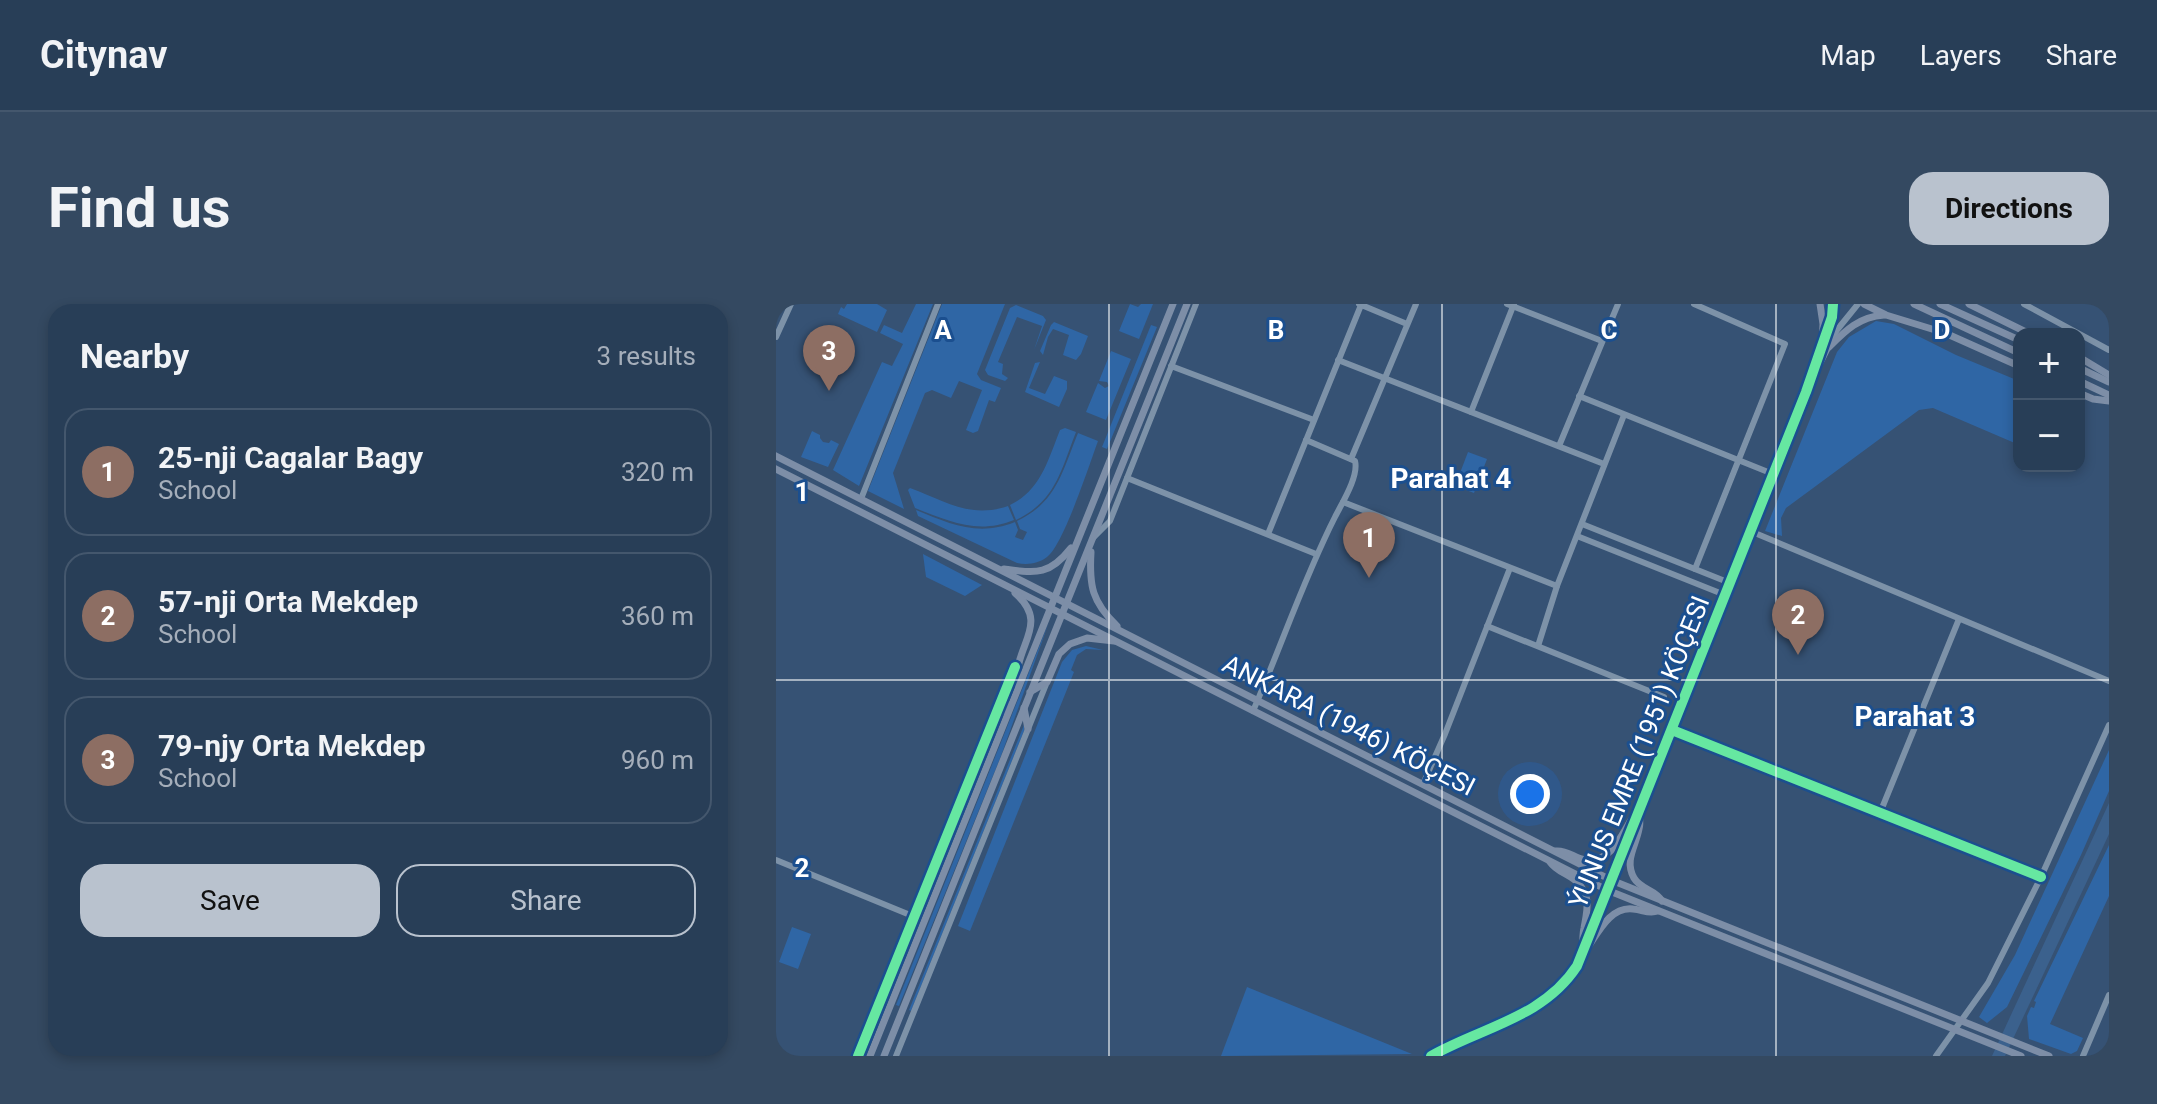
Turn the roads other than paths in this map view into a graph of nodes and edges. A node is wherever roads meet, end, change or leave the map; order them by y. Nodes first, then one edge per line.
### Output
1 (791, 304) edge
2 (938, 304) edge
3 (1173, 304) edge
4 (1187, 304) edge
5 (1196, 304) edge
6 (1360, 304) edge
7 (1416, 304) edge
8 (1618, 304) edge
9 (1694, 304) edge
10 (1820, 304) edge
11 (1833, 304) edge
12 (1861, 304) edge
13 (1914, 304) edge
14 (1940, 304) edge
15 (1969, 304) edge
16 (2024, 304) edge
17 (1512, 305) edge
18 (1886, 315) junction
19 (1407, 324) junction
20 (2018, 328) edge
21 (776, 337) edge
22 (2013, 337) edge
23 (1602, 341) junction
24 (1826, 346) junction
25 (2013, 350) edge
26 (2109, 350) edge
27 (1338, 360) junction
28 (2085, 360) edge
29 (2013, 363) edge
30 (1171, 366) junction
31 (2085, 371) edge
32 (2109, 373) edge
33 (1384, 376) junction
34 (2109, 382) edge
35 (2085, 384) edge
36 (1579, 396) junction
37 (2085, 396) edge
38 (2109, 398) edge
39 (1471, 412) junction
40 (1624, 415) junction
41 (1314, 420) junction
42 (1306, 440) junction
43 (1559, 446) junction
44 (776, 456) edge
45 (1351, 459) junction
46 (1739, 461) junction
47 (1604, 464) junction
48 (776, 469) edge
49 (1773, 474) junction
50 (1127, 478) junction
51 (861, 499) junction
52 (1343, 502) junction
53 (1582, 524) junction
54 (1750, 531) junction
55 (1268, 534) junction
56 (1577, 536) junction
57 (1077, 540) junction
58 (1093, 540) junction
59 (1316, 554) junction
60 (998, 568) junction
61 (1510, 568) junction
62 (1695, 569) junction
63 (994, 580) junction
64 (1730, 583) junction
65 (1557, 586) junction
66 (1725, 595) junction
67 (1055, 597) junction
68 (1066, 603) junction
69 (1051, 606) junction
70 (1062, 612) junction
71 (1959, 619) junction
72 (1487, 626) junction
73 (1122, 638) junction
74 (1538, 646) junction
75 (1015, 667) junction
76 (2109, 681) edge
77 (1047, 682) junction
78 (1019, 686) junction
79 (1030, 692) junction
80 (1664, 697) dead end
81 (1258, 700) junction
82 (1012, 703) junction
83 (1024, 706) junction
84 (1253, 711) junction
85 (996, 717) junction
86 (2109, 725) edge
87 (1028, 729) junction
88 (1672, 730) junction
89 (1423, 784) junction
90 (1639, 809) junction
91 (1880, 813) junction
92 (1553, 851) junction
93 (776, 860) edge
94 (1549, 860) junction
95 (2041, 877) junction
96 (1611, 880) junction
97 (1607, 890) junction
98 (1662, 901) junction
99 (1658, 911) junction
100 (915, 917) junction
101 (1583, 954) junction
102 (2109, 995) edge
103 (1961, 1021) junction
104 (1955, 1030) junction
105 (2017, 1055) edge
106 (858, 1056) edge
107 (870, 1056) edge
108 (884, 1056) edge
109 (896, 1056) edge
110 (1431, 1056) edge
111 (1936, 1056) edge
112 (2049, 1056) edge
113 (2083, 1056) edge

1 - 21 street
2 - 51 street
3 - 57 main road
4 - 58 main road
5 - 30 street
6 - 19 street
6 - 27 street
7 - 19 street
8 - 23 street
9 - 46 street
10 - 24 main road
11 - 24 street, ÝUNUS EMRE (1951) KÖÇESI
12 - 18 main road
12 - 24 street, ÝUNUS EMRE (1951) KÖÇESI
13 - 25 main road
14 - 22 main road
15 - 20 main road
16 - 26 street
17 - 23 street
17 - 39 street
18 - 24 main road
18 - 29 main road
19 - 33 street
23 - 36 street
24 - 49 street, ÝUNUS EMRE (1951) KÖÇESI
27 - 33 street
27 - 41 street
28 - 32 main road
30 - 41 street
30 - 50 street
31 - 34 main road
33 - 39 street
33 - 45 street
35 - 38 main road
36 - 40 street
36 - 43 street
37 - 38 main road
39 - 43 street
40 - 46 street
40 - 47 street
41 - 42 street
42 - 45 street
42 - 55 street
43 - 47 street
44 - 51 main road, ANKARA (1946) KÖÇESI
45 - 52 street
46 - 49 street
46 - 62 street
47 - 53 street
48 - 63 main road, ANKARA (1946) KÖÇESI
49 - 54 street, ÝUNUS EMRE (1951) KÖÇESI
50 - 55 street
50 - 58 street
51 - 60 main road, ANKARA (1946) KÖÇESI
52 - 59 street
52 - 61 street
53 - 56 street
53 - 62 street
54 - 64 street, ÝUNUS EMRE (1951) KÖÇESI
54 - 71 street
55 - 59 street
56 - 65 street
56 - 66 street
57 - 60 main road
57 - 67 main road
58 - 68 main road
58 - 73 main road
59 - 81 street
60 - 67 main road, ANKARA (1946) KÖÇESI
61 - 65 street
61 - 72 street
62 - 64 street
63 - 69 main road, ANKARA (1946) KÖÇESI
63 - 75 main road
64 - 66 street, ÝUNUS EMRE (1951) KÖÇESI
65 - 74 street
66 - 88 street, ÝUNUS EMRE (1951) KÖÇESI
67 - 68 main road, ANKARA (1946) KÖÇESI
67 - 69 main road
68 - 70 main road
68 - 73 main road, ANKARA (1946) KÖÇESI
69 - 70 main road, ANKARA (1946) KÖÇESI
69 - 78 main road
70 - 73 main road, ANKARA (1946) KÖÇESI
70 - 79 main road
71 - 76 street
71 - 91 street
72 - 74 street
72 - 89 street
73 - 77 main road
73 - 81 main road, ANKARA (1946) KÖÇESI
73 - 84 main road, ANKARA (1946) KÖÇESI
74 - 80 street
75 - 78 main road
75 - 85 street
77 - 79 main road
77 - 87 street
78 - 82 main road
79 - 83 main road
81 - 84 street
81 - 89 main road, ANKARA (1946) KÖÇESI
82 - 85 main road
82 - 107 main road
83 - 87 main road
83 - 108 main road
84 - 94 main road, ANKARA (1946) KÖÇESI
85 - 100 street
86 - 95 street
87 - 109 street
88 - 90 street, ÝUNUS EMRE (1951) KÖÇESI
88 - 91 street
89 - 92 main road, ANKARA (1946) KÖÇESI
90 - 92 main road
90 - 96 street, ÝUNUS EMRE (1951) KÖÇESI
90 - 98 main road
91 - 95 street
92 - 96 main road, ANKARA (1946) KÖÇESI
93 - 100 street
94 - 97 main road, ANKARA (1946) KÖÇESI
94 - 101 main road
95 - 103 street
96 - 97 street, ÝUNUS EMRE (1951) KÖÇESI
96 - 98 main road, ANKARA (1946) KÖÇESI
97 - 99 main road, ANKARA (1946) KÖÇESI
97 - 101 street, ÝUNUS EMRE (1951) KÖÇESI
98 - 103 main road, ANKARA (1946) KÖÇESI
99 - 101 main road
99 - 104 main road, ANKARA (1946) KÖÇESI
100 - 106 street
101 - 110 street, ÝUNUS EMRE (1951) KÖÇESI
102 - 113 street
103 - 104 street
103 - 112 main road, ANKARA (1946) KÖÇESI
104 - 105 main road, ANKARA (1946) KÖÇESI
104 - 111 street

